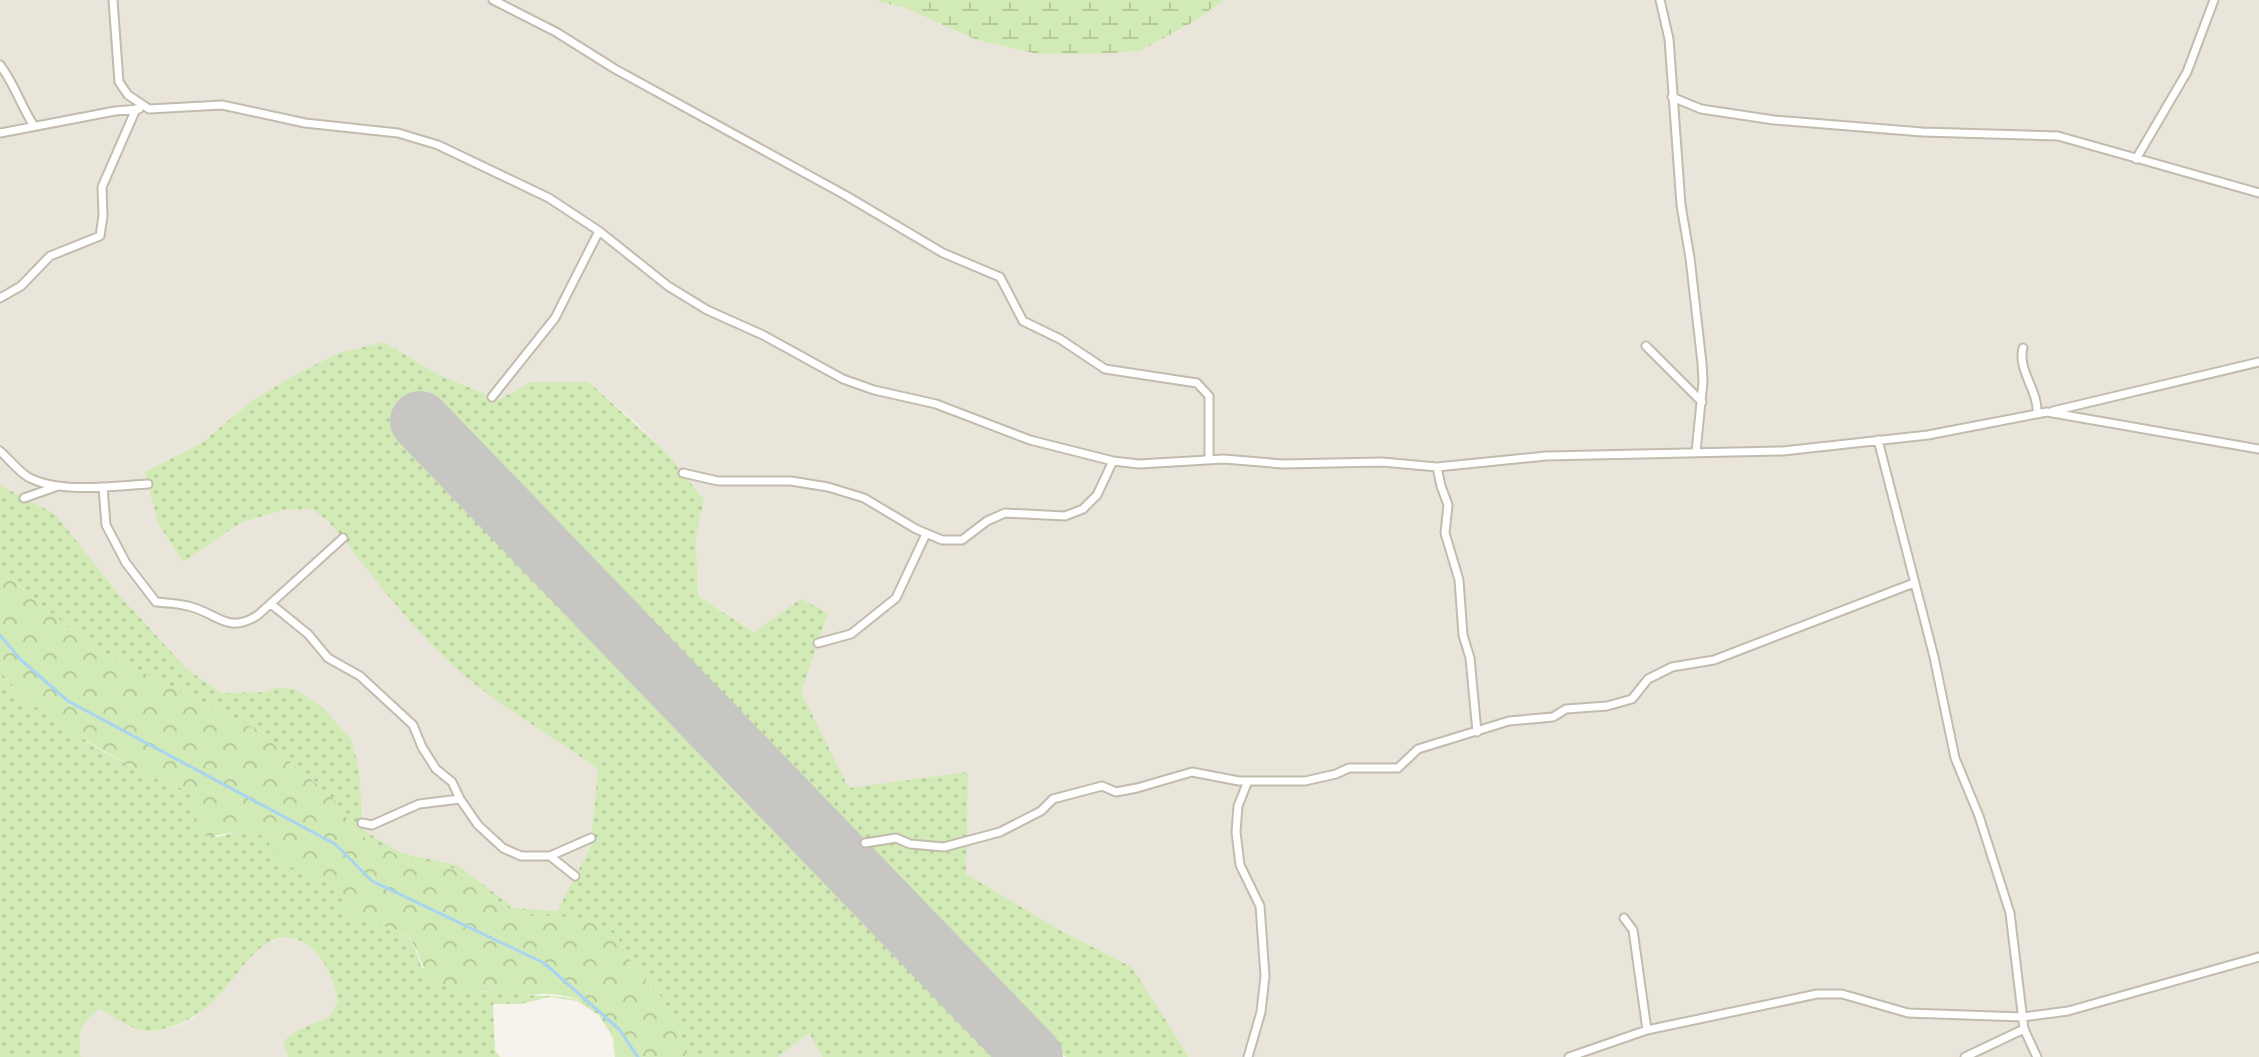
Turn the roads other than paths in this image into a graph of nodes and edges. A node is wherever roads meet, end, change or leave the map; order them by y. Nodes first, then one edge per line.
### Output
1 (113, 0) edge
2 (493, 0) edge
3 (1660, 0) edge
4 (2214, 0) edge
5 (0, 65) edge
6 (1672, 97) junction
7 (136, 109) junction
8 (149, 109) junction
9 (34, 126) junction
10 (0, 133) edge
11 (2136, 159) junction
12 (2259, 193) edge
13 (599, 231) junction
14 (0, 298) edge
15 (1646, 346) dead end
16 (2023, 348) dead end
17 (2259, 362) edge
18 (492, 397) dead end
19 (1702, 402) junction
20 (2047, 412) junction
21 (2037, 414) junction
22 (1878, 440) junction
23 (2259, 449) edge
24 (0, 451) edge
25 (1696, 452) junction
26 (1209, 460) junction
27 (1113, 461) junction
28 (1437, 467) junction
29 (683, 473) dead end
30 (148, 484) dead end
31 (60, 486) junction
32 (103, 487) junction
33 (24, 498) dead end
34 (926, 534) junction
35 (343, 538) dead end
36 (1914, 583) junction
37 (271, 604) junction
38 (818, 643) dead end
39 (1477, 732) junction
40 (1248, 781) junction
41 (460, 799) junction
42 (362, 823) dead end
43 (591, 838) dead end
44 (865, 843) dead end
45 (550, 856) junction
46 (575, 876) dead end
47 (1624, 918) dead end
48 (2259, 957) edge
49 (2023, 1017) junction
50 (2024, 1029) junction
51 (1647, 1030) junction
52 (1248, 1057) edge
53 (1569, 1057) edge
54 (1965, 1057) edge
55 (2037, 1057) edge

1 - 8 street
2 - 26 street
3 - 6 street
4 - 11 street
5 - 9 street
6 - 11 street
6 - 19 street
7 - 8 street
7 - 9 street
7 - 14 street
8 - 13 street
9 - 10 street
11 - 12 street
13 - 18 street
13 - 27 street
15 - 19 street
16 - 21 street
17 - 20 street
19 - 25 street
20 - 21 street
20 - 23 street
21 - 22 street
22 - 25 street
22 - 36 street
24 - 31 street
25 - 28 street
26 - 27 street
26 - 28 street
27 - 34 street
28 - 39 street
29 - 34 street
30 - 32 street
31 - 32 street
31 - 33 street
32 - 37 street
34 - 38 street
35 - 37 street
36 - 39 street
36 - 49 street
37 - 41 street
39 - 40 street
40 - 44 street
40 - 52 street
41 - 42 street
41 - 45 street
43 - 45 street
45 - 46 street
47 - 51 street
48 - 49 street
49 - 50 street
49 - 51 street
50 - 54 street
50 - 55 street
51 - 53 street

